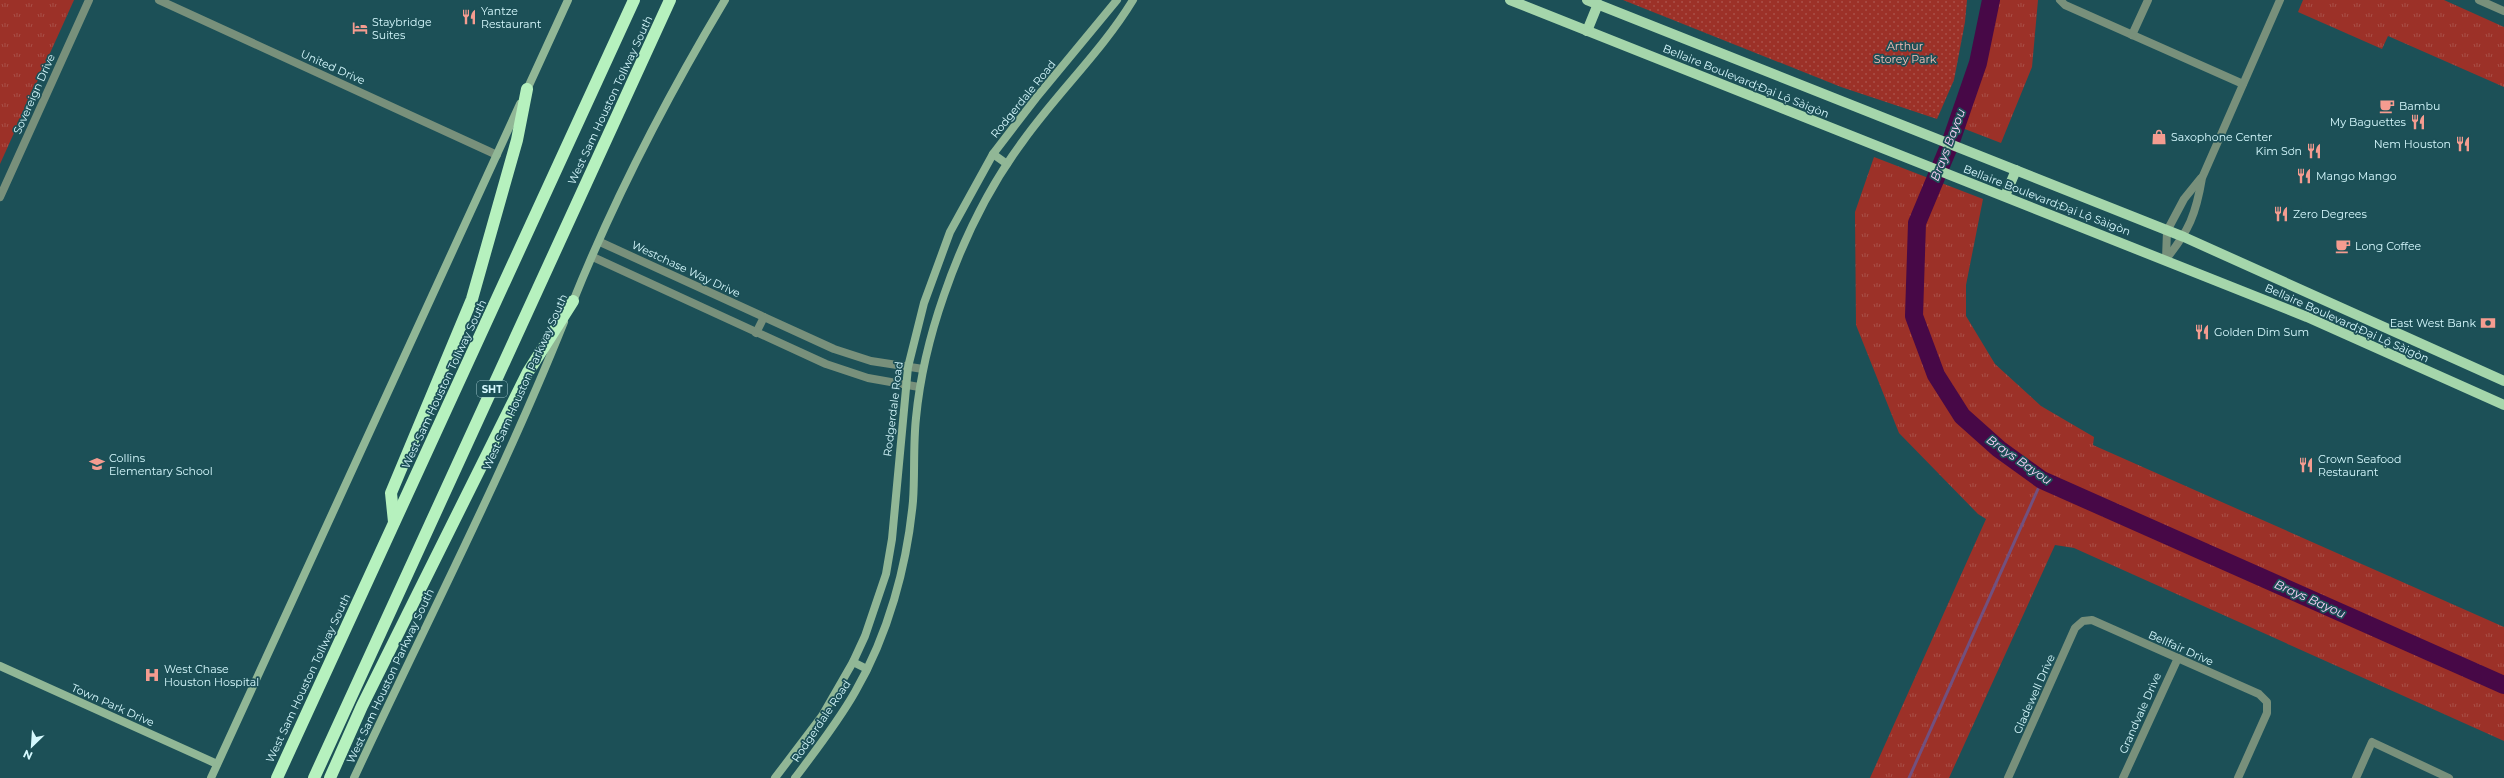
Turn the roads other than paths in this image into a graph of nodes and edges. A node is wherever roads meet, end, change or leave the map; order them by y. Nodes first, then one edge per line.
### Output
1 (89, 0) edge
2 (159, 0) edge
3 (568, 0) edge
4 (634, 0) edge
5 (670, 0) edge
6 (725, 0) edge
7 (1117, 0) edge
8 (1133, 0) edge
9 (1510, 0) edge
10 (1587, 0) edge
11 (2060, 0) edge
12 (2148, 0) edge
13 (2280, 0) edge
14 (2479, 0) edge
15 (1598, 4) junction
16 (2504, 12) edge
17 (1098, 25) junction
18 (1587, 30) junction
19 (1110, 34) junction
20 (2132, 35) junction
21 (2243, 84) junction
22 (527, 89) junction
23 (993, 154) junction
24 (497, 155) junction
25 (1007, 164) junction
26 (2016, 170) junction
27 (2202, 178) junction
28 (2005, 196) junction
29 (0, 197) edge
30 (2167, 231) junction
31 (2184, 237) junction
32 (600, 242) junction
33 (593, 257) junction
34 (2166, 259) junction
35 (573, 301) junction
36 (764, 317) junction
37 (756, 333) junction
38 (908, 366) junction
39 (923, 368) junction
40 (2504, 380) edge
41 (905, 385) junction
42 (919, 387) junction
43 (2504, 405) edge
44 (394, 523) junction
45 (875, 609) junction
46 (889, 615) junction
47 (2083, 621) joint
48 (2178, 658) junction
49 (853, 662) junction
50 (0, 666) edge
51 (867, 669) junction
52 (217, 764) junction
53 (211, 778) edge
54 (277, 778) edge
55 (314, 778) edge
56 (330, 778) edge
57 (354, 778) edge
58 (775, 778) edge
59 (795, 778) edge
60 (2008, 778) edge
61 (2123, 778) edge
62 (2238, 778) edge
63 (2356, 778) edge
64 (2449, 778) edge

1 - 29 street, Sovereign Drive
2 - 24 street, United Drive
3 - 22 street
4 - 44 highway, West Sam Houston Tollway South / SHT
5 - 55 highway, West Sam Houston Tollway South / SHT
6 - 32 street, West Sam Houston Parkway South
7 - 17 street, Rodgerdale Road
8 - 19 street, Rodgerdale Road
9 - 18 main road, Bellaire Boulevard;Đại Lộ Sàigòn
10 - 15 main road, Bellaire Boulevard;Đại Lộ Sàigòn
11 - 20 street
12 - 20 street
13 - 21 street
14 - 16 street
15 - 18 main road
15 - 26 main road, Bellaire Boulevard;Đại Lộ Sàigòn
17 - 19 street
17 - 23 street, Rodgerdale Road
18 - 28 main road, Bellaire Boulevard;Đại Lộ Sàigòn
19 - 25 street, Rodgerdale Road
20 - 21 street
21 - 27 street
22 - 24 street
22 - 44 highway
23 - 25 street
23 - 38 street, Rodgerdale Road
24 - 52 street
25 - 39 street, Rodgerdale Road
26 - 28 main road
26 - 30 main road, Bellaire Boulevard;Đại Lộ Sàigòn
27 - 30 street
27 - 31 street
28 - 34 main road, Bellaire Boulevard;Đại Lộ Sàigòn
30 - 31 main road, Bellaire Boulevard;Đại Lộ Sàigòn
30 - 34 street
31 - 34 street
31 - 40 main road, Bellaire Boulevard;Đại Lộ Sàigòn
32 - 33 street, West Sam Houston Parkway South
32 - 36 street, Westchase Way Drive
33 - 35 street, West Sam Houston Parkway South
33 - 37 street
34 - 43 main road, Bellaire Boulevard;Đại Lộ Sàigòn
35 - 56 highway
35 - 57 street, West Sam Houston Parkway South
36 - 37 street
36 - 38 street, Westchase Way Drive
37 - 41 street
38 - 39 street, Westchase Way Drive
38 - 41 street, Rodgerdale Road
39 - 42 street, Rodgerdale Road
41 - 42 street
41 - 45 street, Rodgerdale Road
42 - 46 street, Rodgerdale Road
44 - 54 highway, West Sam Houston Tollway South / SHT
45 - 46 street
45 - 49 street, Rodgerdale Road
46 - 51 street, Rodgerdale Road
47 - 48 street, Bellfair Drive
47 - 60 street, Gladewell Drive
48 - 61 street, Grandvale Drive
48 - 62 street, Bellfair Drive
49 - 51 street
49 - 58 street, Rodgerdale Road
50 - 52 street, Town Park Drive
51 - 59 street, Rodgerdale Road
52 - 53 street
63 - 64 street

